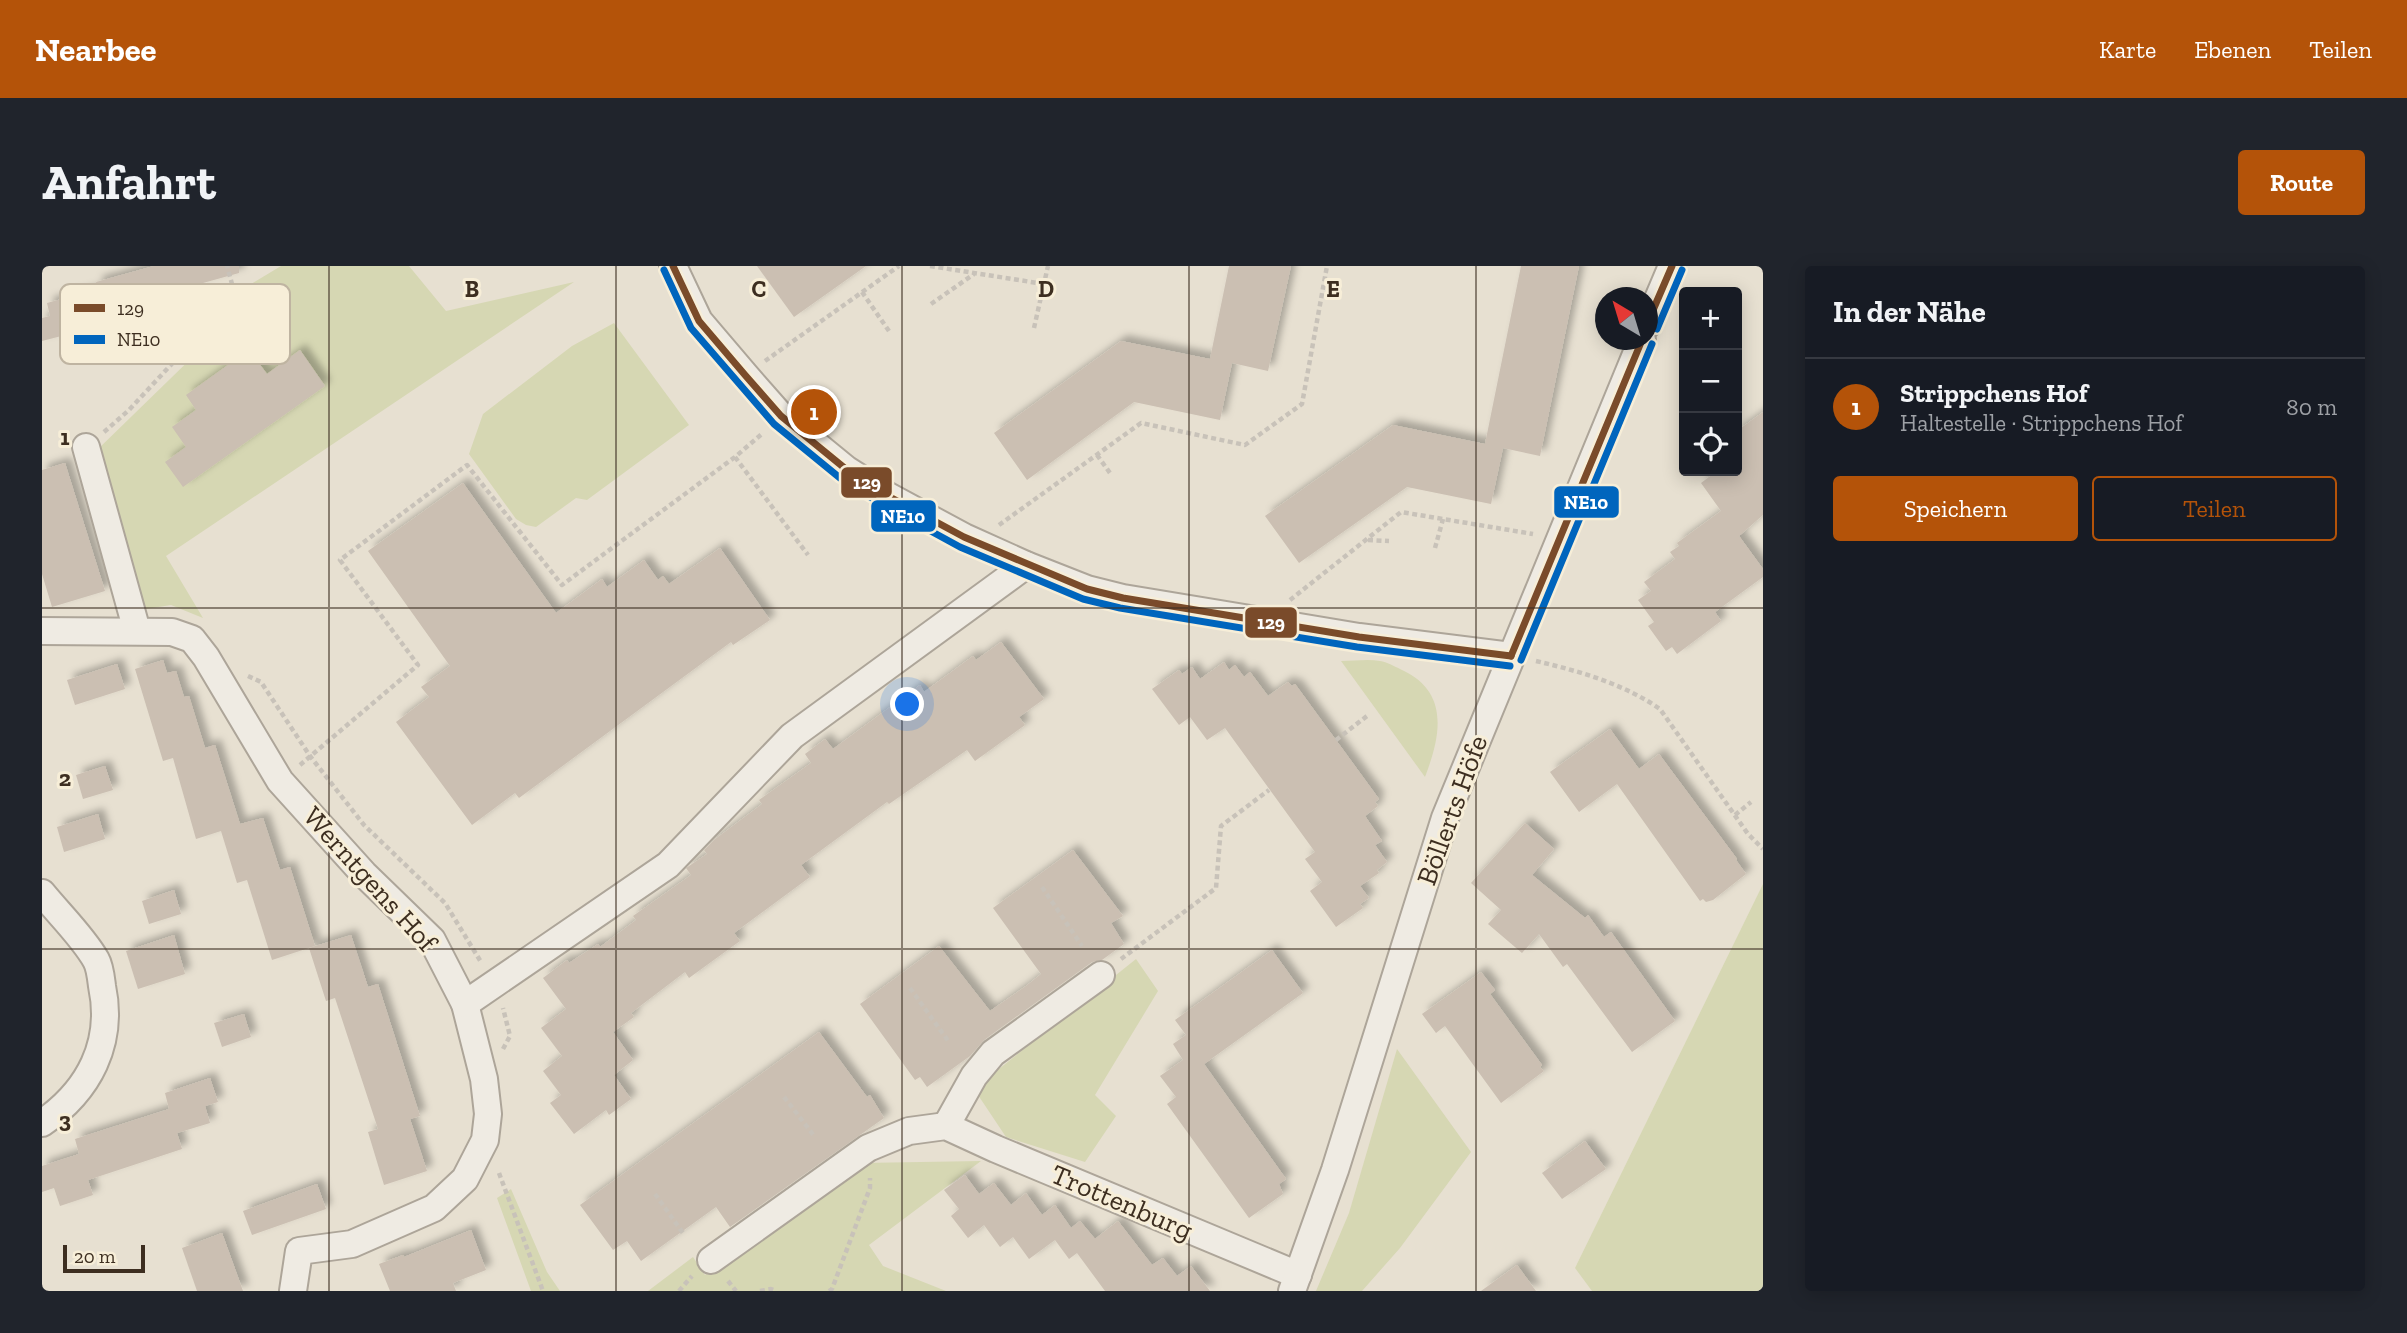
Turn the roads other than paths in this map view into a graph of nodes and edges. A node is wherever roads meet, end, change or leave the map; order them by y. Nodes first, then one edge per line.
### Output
1 (673, 266) edge
2 (1672, 266) edge
3 (1658, 299) edge
4 (1638, 350) edge
5 (86, 447) road end
6 (1026, 565) junction
7 (42, 631) edge
8 (137, 631) junction
9 (1511, 656) junction
10 (42, 893) edge
11 (1101, 975) road end
12 (465, 1004) junction
13 (42, 1123) edge
14 (946, 1126) junction
15 (711, 1261) dead end
16 (1295, 1283) edge
17 (293, 1291) edge

1 - 6 street
2 - 3 street
4 - 9 street, Böllerts Höfe
5 - 8 street
6 - 9 street
6 - 12 street
7 - 8 street, Werntgens Hof
8 - 12 street, Werntgens Hof
9 - 16 street, Böllerts Höfe
10 - 13 street
11 - 14 street
12 - 17 street, Werntgens Hof
14 - 15 street
14 - 16 street, Trottenburg

